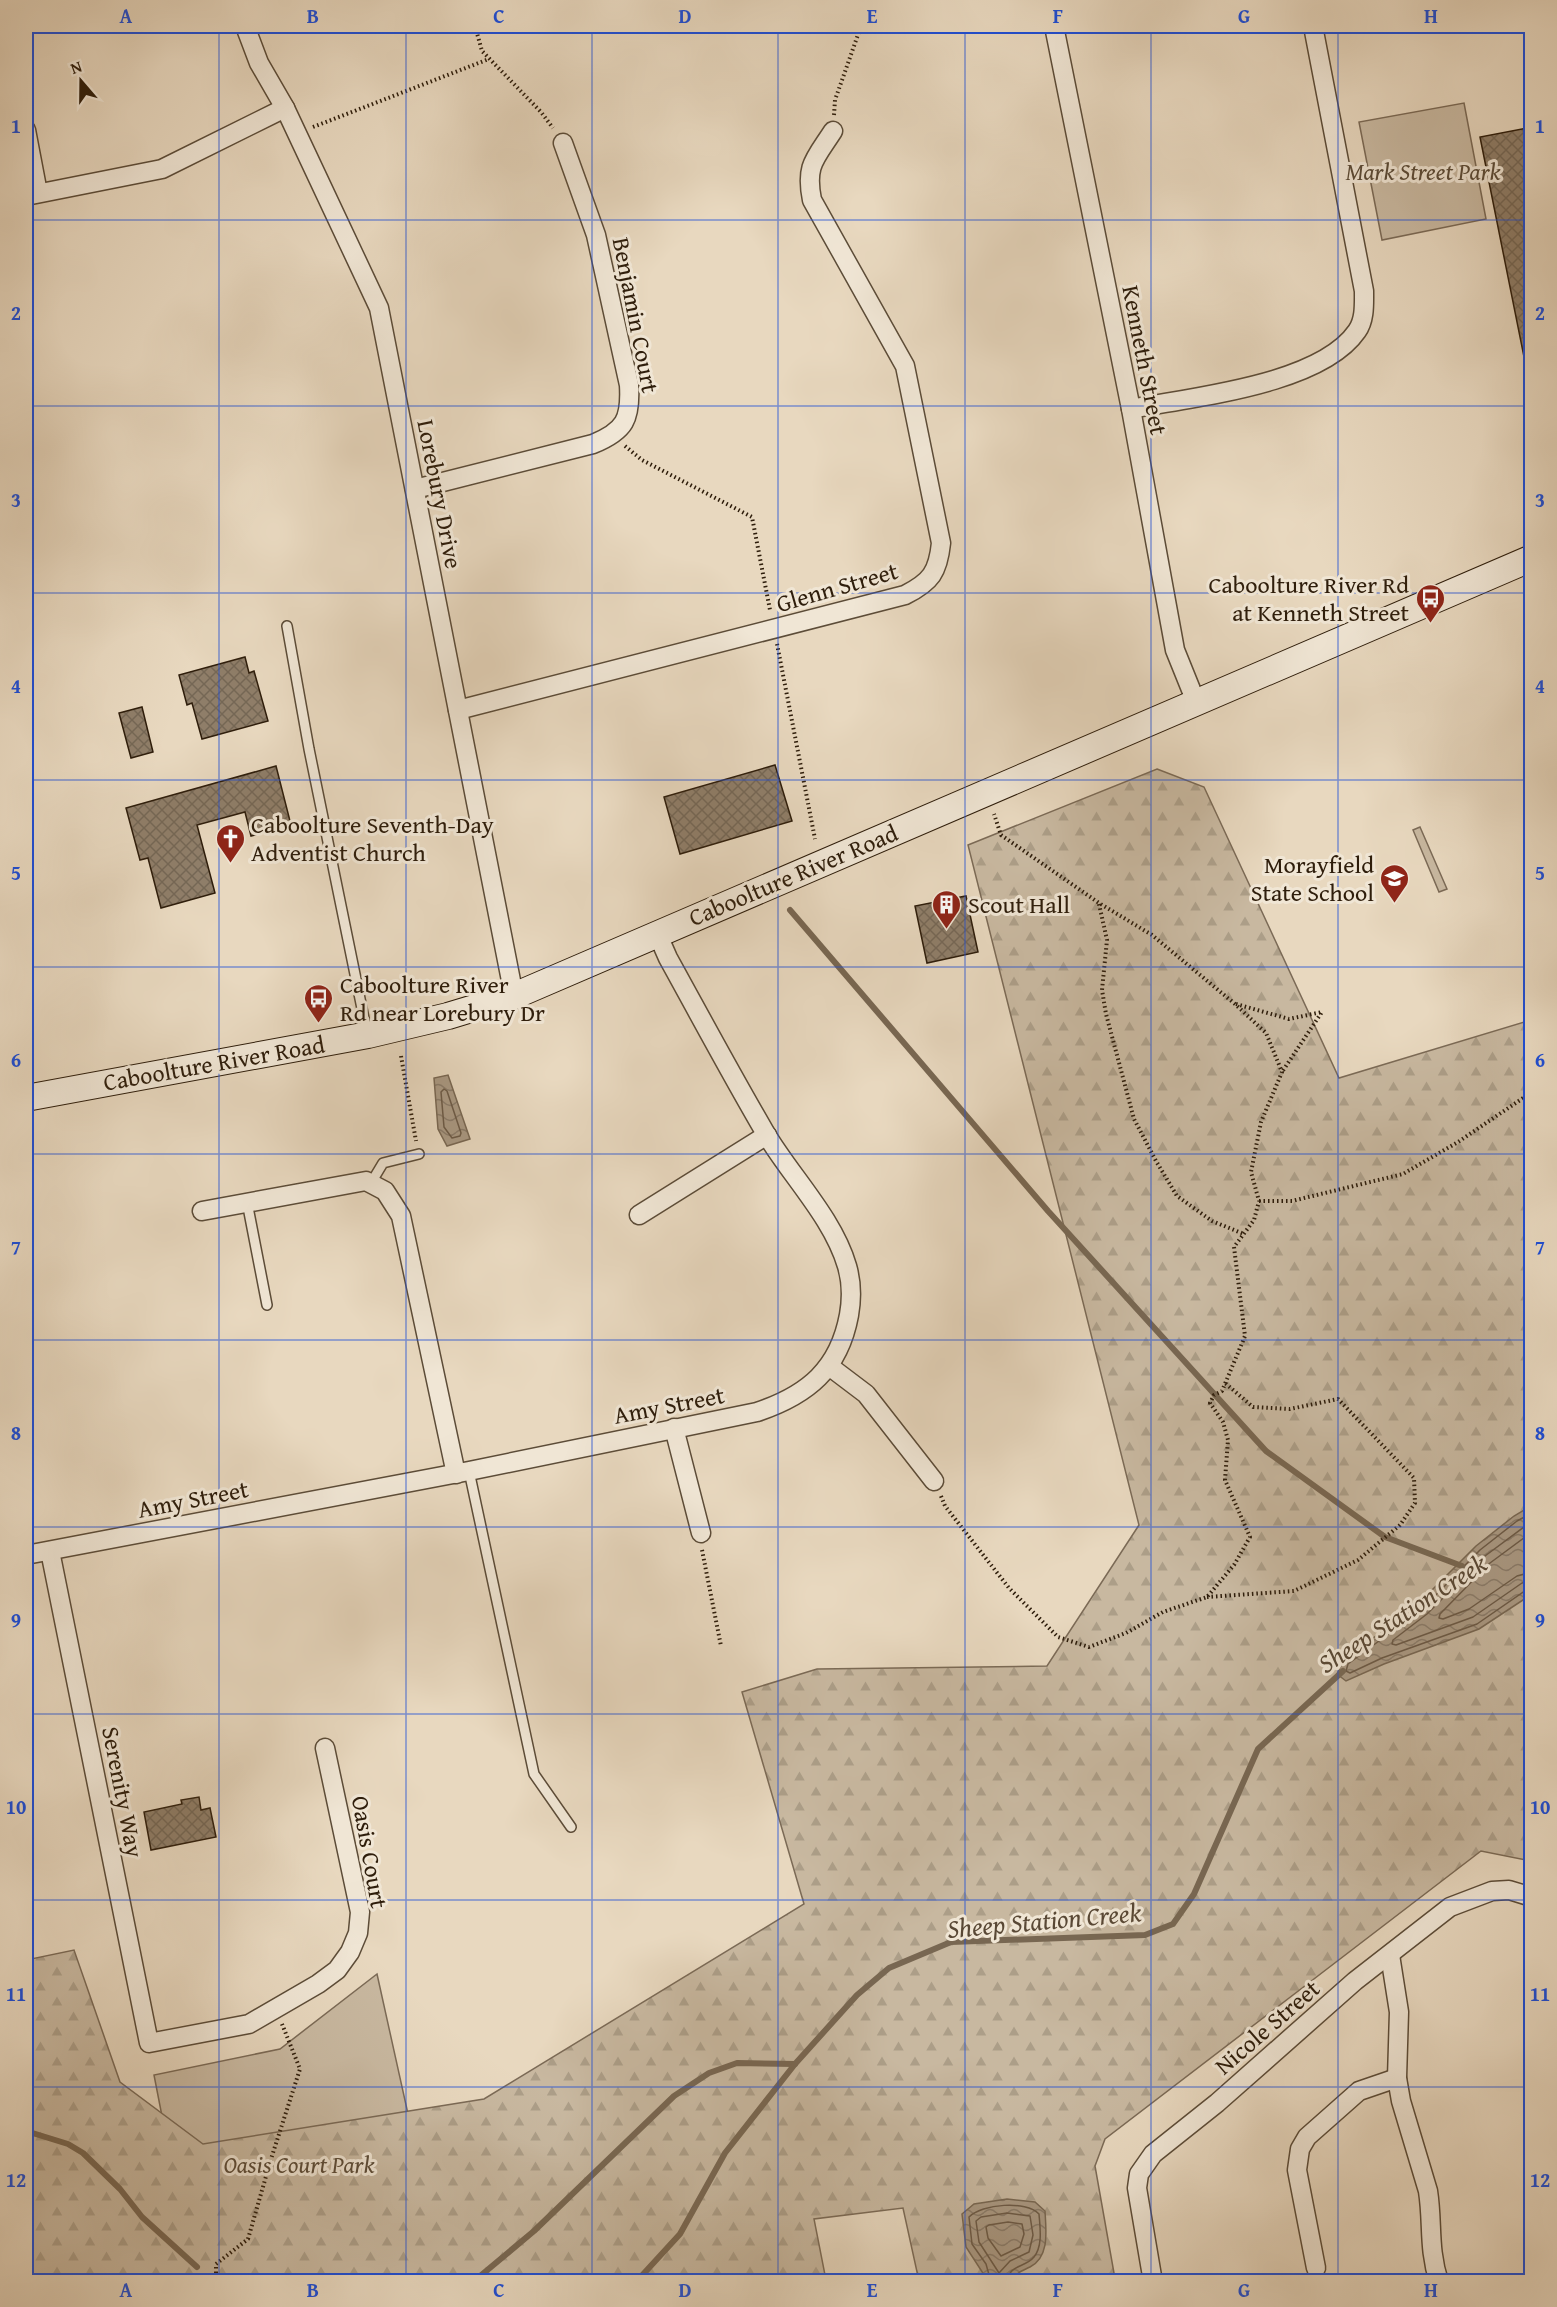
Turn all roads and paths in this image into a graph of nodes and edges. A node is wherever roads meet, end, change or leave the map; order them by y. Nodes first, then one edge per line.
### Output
1 (245, 26) edge
2 (475, 26) edge
3 (861, 26) edge
4 (1054, 26) edge
5 (1312, 26) edge
6 (489, 59) junction
7 (285, 108) junction
8 (26, 130) edge
9 (833, 131) joint
10 (297, 134) junction
11 (563, 143) joint
12 (32, 195) edge
13 (1131, 409) junction
14 (612, 436) junction
15 (415, 489) junction
16 (1532, 558) edge
17 (287, 626) dead end
18 (774, 629) junction
19 (1196, 702) junction
20 (458, 711) junction
21 (993, 813) dead end
22 (815, 839) dead end
23 (1099, 903) junction
24 (657, 933) junction
25 (514, 996) junction
26 (1235, 1004) junction
27 (368, 1035) junction
28 (401, 1056) dead end
29 (1282, 1072) junction
30 (1532, 1092) edge
31 (26, 1098) edge
32 (767, 1135) junction
33 (419, 1154) dead end
34 (408, 1157) junction
35 (371, 1183) junction
36 (1259, 1201) junction
37 (247, 1202) junction
38 (202, 1210) dead end
39 (639, 1215) dead end
40 (1244, 1234) junction
41 (267, 1305) dead end
42 (829, 1366) junction
43 (1226, 1383) junction
44 (674, 1428) junction
45 (463, 1473) junction
46 (934, 1481) joint
47 (701, 1533) joint
48 (50, 1551) junction
49 (26, 1555) edge
50 (1208, 1597) junction
51 (721, 1646) dead end
52 (325, 1748) dead end
53 (571, 1827) dead end
54 (1532, 1897) edge
55 (1390, 1955) junction
56 (276, 2009) junction
57 (148, 2043) joint
58 (1397, 2078) junction
59 (1316, 2268) dead end
60 (216, 2282) edge
61 (1153, 2282) edge
62 (1438, 2282) edge

1 - 7 street, Lorebury Drive
2 - 6 path
3 - 9 path
4 - 13 street, Kenneth Street
5 - 13 street
6 - 10 path
6 - 11 path
7 - 10 street, Lorebury Drive
7 - 12 street
8 - 12 street
9 - 18 street, Glenn Street
10 - 15 street, Lorebury Drive
11 - 14 street, Benjamin Court
13 - 19 street, Kenneth Street
14 - 15 street
14 - 18 path
15 - 20 street, Lorebury Drive
16 - 19 main road, Caboolture River Road
17 - 27 lane
18 - 20 street, Glenn Street
18 - 22 path
19 - 24 main road, Caboolture River Road
20 - 25 street, Lorebury Drive
21 - 23 path
23 - 26 path
23 - 40 path
24 - 25 main road, Caboolture River Road
24 - 32 street, Amy Street
25 - 27 main road, Caboolture River Road
26 - 29 path
26 - 29 path
27 - 31 main road, Caboolture River Road
28 - 34 path
29 - 36 path
30 - 36 path
32 - 39 street
32 - 42 street, Amy Street
33 - 34 lane
34 - 35 lane
35 - 37 street
35 - 45 street
36 - 40 path
37 - 38 street
37 - 41 lane
40 - 43 path
42 - 44 street, Amy Street
42 - 46 street
43 - 50 path
43 - 50 path
44 - 45 street, Amy Street
44 - 47 street
45 - 48 street, Amy Street
45 - 53 lane
46 - 50 path
47 - 51 path
48 - 49 street, Amy Street
48 - 57 street, Serenity Way
52 - 56 street, Oasis Court
54 - 55 street, Nicole Street
55 - 58 street
55 - 61 street, Nicole Street
56 - 57 street, Oasis Court
56 - 60 path
58 - 59 street
58 - 62 street

